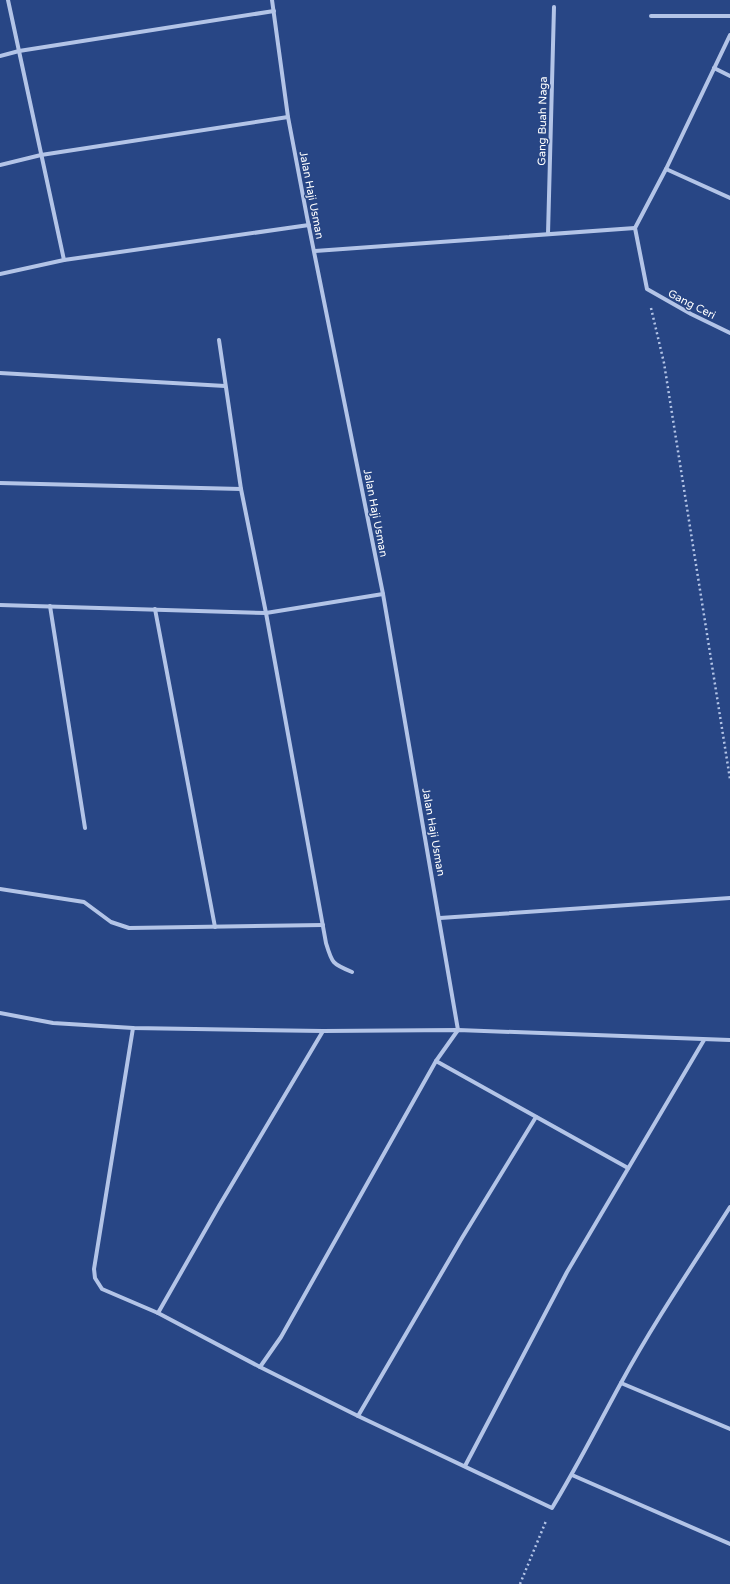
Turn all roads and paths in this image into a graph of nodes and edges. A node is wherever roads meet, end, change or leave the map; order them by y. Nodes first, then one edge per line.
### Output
1 (8, 0) edge
2 (272, 0) edge
3 (554, 7) dead end
4 (274, 11) junction
5 (651, 16) dead end
6 (730, 16) edge
7 (730, 35) edge
8 (19, 51) junction
9 (0, 56) edge
10 (714, 68) junction
11 (730, 76) edge
12 (288, 117) junction
13 (41, 155) junction
14 (0, 165) edge
15 (666, 169) junction
16 (730, 198) edge
17 (308, 225) junction
18 (635, 228) junction
19 (548, 234) junction
20 (315, 251) junction
21 (64, 260) junction
22 (0, 274) edge
23 (647, 289) junction
24 (730, 333) edge
25 (219, 340) dead end
26 (0, 373) edge
27 (225, 386) junction
28 (0, 483) edge
29 (241, 489) junction
30 (383, 594) junction
31 (0, 605) edge
32 (50, 606) junction
33 (155, 609) junction
34 (266, 613) junction
35 (730, 779) edge
36 (85, 828) dead end
37 (0, 889) edge
38 (730, 898) edge
39 (440, 918) junction
40 (323, 924) junction
41 (215, 927) junction
42 (352, 972) dead end
43 (0, 1013) edge
44 (133, 1028) junction
45 (458, 1030) junction
46 (322, 1032) junction
47 (704, 1040) junction
48 (730, 1040) edge
49 (436, 1061) junction
50 (536, 1117) junction
51 (628, 1168) junction
52 (730, 1207) edge
53 (158, 1313) junction
54 (260, 1367) junction
55 (621, 1383) junction
56 (358, 1416) junction
57 (730, 1429) edge
58 (465, 1466) junction
59 (572, 1475) junction
60 (552, 1508) junction
61 (730, 1544) edge
62 (520, 1584) edge

1 - 8 street
2 - 4 street, Jalan Haji Usman
3 - 19 street, Gang Buah Naga
4 - 8 street
4 - 12 street, Jalan Haji Usman
5 - 6 street
7 - 10 street
8 - 9 street
8 - 13 street
10 - 11 street
10 - 15 street
12 - 13 street
12 - 17 street, Jalan Haji Usman
13 - 14 street
13 - 21 street
15 - 16 street
15 - 18 street
17 - 20 street, Jalan Haji Usman
17 - 21 street
18 - 19 street
18 - 23 street
19 - 20 street
20 - 30 street, Jalan Haji Usman
21 - 22 street
23 - 24 street, Gang Ceri
23 - 35 path
25 - 27 street
26 - 27 street
27 - 29 street
28 - 29 street
29 - 34 street
30 - 34 street
30 - 39 street, Jalan Haji Usman
31 - 32 street
32 - 33 street
32 - 36 street
33 - 34 street
33 - 41 street
34 - 40 street
37 - 41 street
38 - 39 street
39 - 45 street, Jalan Haji Usman
40 - 41 street
40 - 42 street
43 - 44 street
44 - 46 street
44 - 53 street
45 - 46 street
45 - 47 street
45 - 49 street
46 - 53 street
47 - 48 street
47 - 51 street
49 - 50 street
49 - 54 street
50 - 51 street
50 - 56 street
51 - 58 street
52 - 55 street
53 - 54 street
54 - 56 street
55 - 57 street
55 - 59 street
56 - 58 street
58 - 60 street
59 - 60 street
59 - 61 street
60 - 62 path

